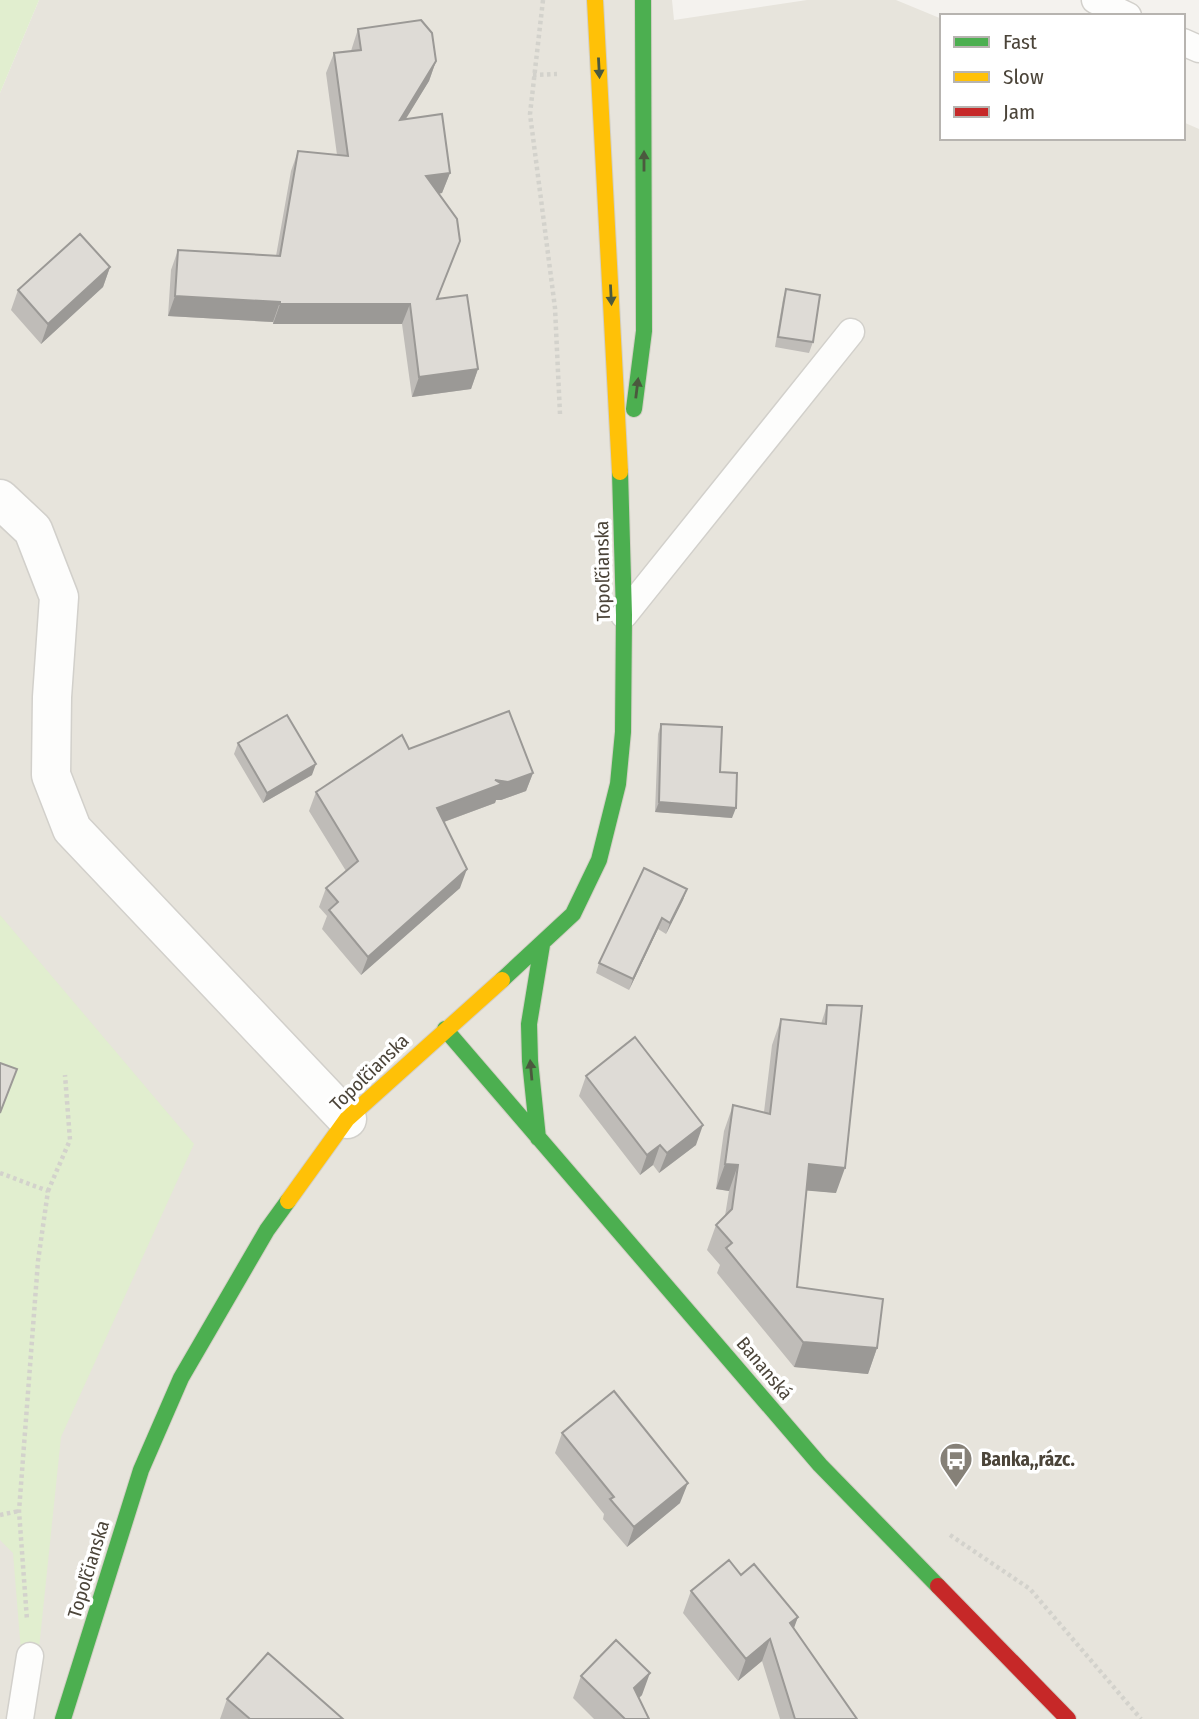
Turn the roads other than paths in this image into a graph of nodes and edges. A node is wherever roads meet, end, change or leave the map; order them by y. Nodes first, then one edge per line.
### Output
1 (596, 0) edge
2 (643, 0) edge
3 (1095, 0) edge
4 (1124, 14) edge
5 (851, 332) dead end
6 (0, 499) edge
7 (622, 505) junction
8 (624, 615) junction
9 (542, 945) junction
10 (445, 1029) junction
11 (348, 1119) junction
12 (538, 1138) junction
13 (30, 1656) road end
14 (20, 1719) edge
15 (63, 1719) edge
16 (1068, 1719) edge

1 -> 7 main road, Topoľčianska
7 -> 2 main road, Topoľčianska
3 - 4 lane
5 - 8 lane
6 - 11 street
7 - 8 main road, Topoľčianska
8 - 9 main road, Topoľčianska
9 - 10 main road, Topoľčianska
12 -> 9 main road
10 - 11 main road, Topoľčianska
10 - 12 main road, Bananská
11 - 15 main road, Topoľčianska
12 - 16 main road, Bananská
13 - 14 lane

